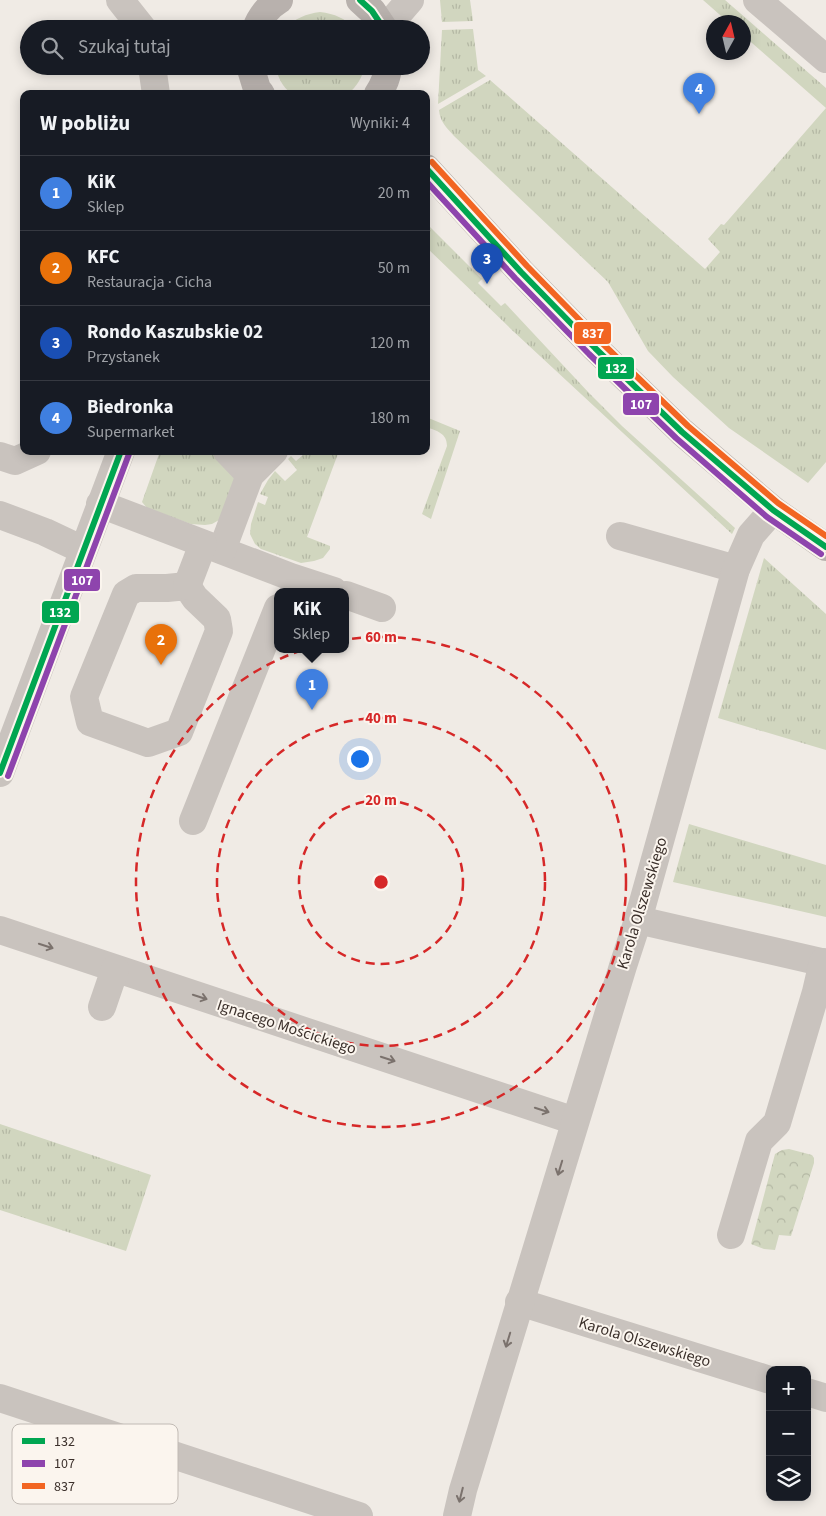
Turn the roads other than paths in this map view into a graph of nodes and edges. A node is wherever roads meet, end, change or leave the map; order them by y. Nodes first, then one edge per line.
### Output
1 (120, 0) edge
2 (360, 0) edge
3 (410, 0) edge
4 (757, 0) edge
5 (274, 1) edge
6 (136, 20) edge
7 (259, 20) edge
8 (378, 20) edge
9 (392, 20) edge
10 (826, 59) edge
11 (153, 75) edge
12 (253, 75) edge
13 (386, 75) edge
14 (155, 90) edge
15 (258, 90) edge
16 (380, 90) edge
17 (430, 172) edge
18 (29, 455) edge
19 (119, 455) edge
20 (231, 455) edge
21 (270, 455) edge
22 (0, 456) edge
23 (250, 475) junction
24 (100, 504) junction
25 (773, 510) junction
26 (0, 516) edge
27 (620, 536) dead end
28 (213, 547) junction
29 (826, 547) edge
30 (83, 550) junction
31 (736, 569) junction
32 (288, 584) edge
33 (187, 586) junction
34 (314, 588) edge
35 (349, 596) edge
36 (382, 608) dead end
37 (274, 618) edge
38 (0, 773) edge
39 (193, 820) dead end
40 (638, 920) junction
41 (0, 930) edge
42 (824, 962) edge
43 (115, 969) junction
44 (102, 1007) dead end
45 (575, 1121) junction
46 (731, 1235) dead end
47 (519, 1302) junction
48 (766, 1379) edge
49 (811, 1393) edge
50 (0, 1398) edge
51 (826, 1398) edge
52 (79, 1424) edge
53 (178, 1457) edge
54 (359, 1516) edge
55 (456, 1516) edge

1 - 6 street
2 - 8 main road
3 - 9 street
4 - 10 street
5 - 7 main road
11 - 14 street
12 - 15 main road
13 - 16 main road
17 - 25 main road
18 - 22 street
19 - 24 street
20 - 23 street
21 - 23 street
23 - 28 street
24 - 28 street
24 - 30 street
25 - 29 main road
25 - 31 street, Karola Olszewskiego
26 - 30 street
27 - 31 street
28 - 32 street
28 - 33 street
30 - 38 street
31 - 40 street, Karola Olszewskiego
32 - 34 street
33 - 33 street
35 - 36 street
37 - 39 street
40 - 42 street
40 - 45 street, Karola Olszewskiego
41 -> 43 street, Ignacego Mościckiego
42 - 46 street
43 - 44 street
43 -> 45 street, Ignacego Mościckiego
45 -> 47 street, Karola Olszewskiego
47 - 48 street, Karola Olszewskiego
47 -> 55 street, Karola Olszewskiego
49 - 51 street
50 - 52 street
53 - 54 street

